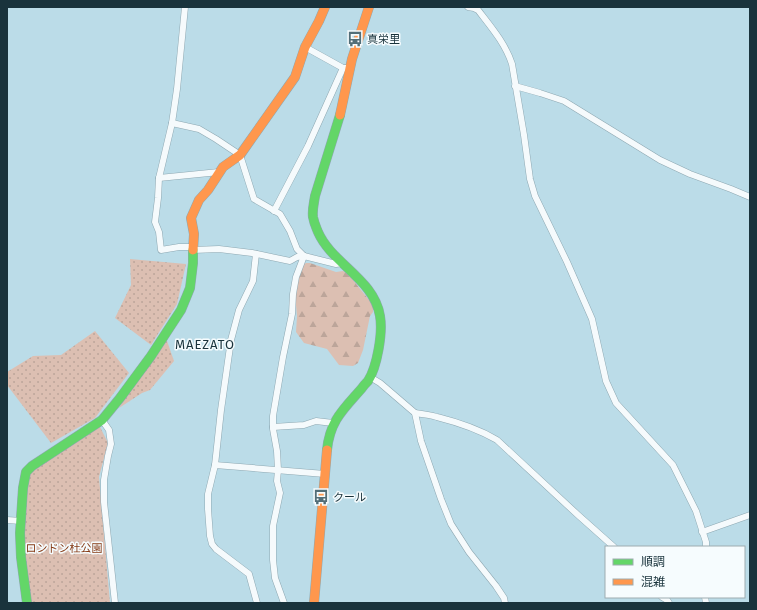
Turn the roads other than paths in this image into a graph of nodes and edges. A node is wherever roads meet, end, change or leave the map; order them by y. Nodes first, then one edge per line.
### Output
1 (185, 7) edge
2 (325, 7) edge
3 (369, 7) edge
4 (468, 7) edge
5 (479, 9) edge
6 (306, 47) junction
7 (346, 68) junction
8 (516, 86) junction
9 (172, 123) junction
10 (240, 156) junction
11 (219, 172) junction
12 (159, 178) junction
13 (750, 197) edge
14 (274, 211) junction
15 (193, 249) junction
16 (256, 254) junction
17 (304, 256) junction
18 (342, 263) junction
19 (370, 377) junction
20 (415, 413) junction
21 (102, 420) junction
22 (333, 423) junction
23 (273, 427) junction
24 (215, 465) junction
25 (278, 470) junction
26 (325, 474) junction
27 (750, 515) edge
28 (7, 520) edge
29 (21, 521) junction
30 (702, 532) junction
31 (613, 546) edge
32 (706, 546) edge
33 (27, 603) edge
34 (115, 603) edge
35 (256, 603) edge
36 (284, 603) edge
37 (314, 603) edge
38 (505, 603) edge

1 - 9 street
2 - 6 street
3 - 7 street
4 - 5 street
5 - 8 street
6 - 7 street
6 - 10 street
7 - 14 street
7 - 18 street
8 - 13 street
8 - 30 street
9 - 10 street
9 - 12 street
10 - 11 street
10 - 14 street
11 - 12 street
11 - 15 street
12 - 15 street
14 - 17 street
15 - 16 street
15 - 21 street
16 - 17 street
16 - 24 street
17 - 18 street
17 - 23 street
18 - 19 street
19 - 20 street
19 - 22 street
20 - 31 street
20 - 38 street
21 - 29 street
21 - 34 street
22 - 23 street
22 - 26 street
23 - 25 street
24 - 25 street
24 - 35 street
25 - 26 street
25 - 36 street
26 - 37 street
27 - 30 street
28 - 29 street
29 - 33 street
30 - 32 street

